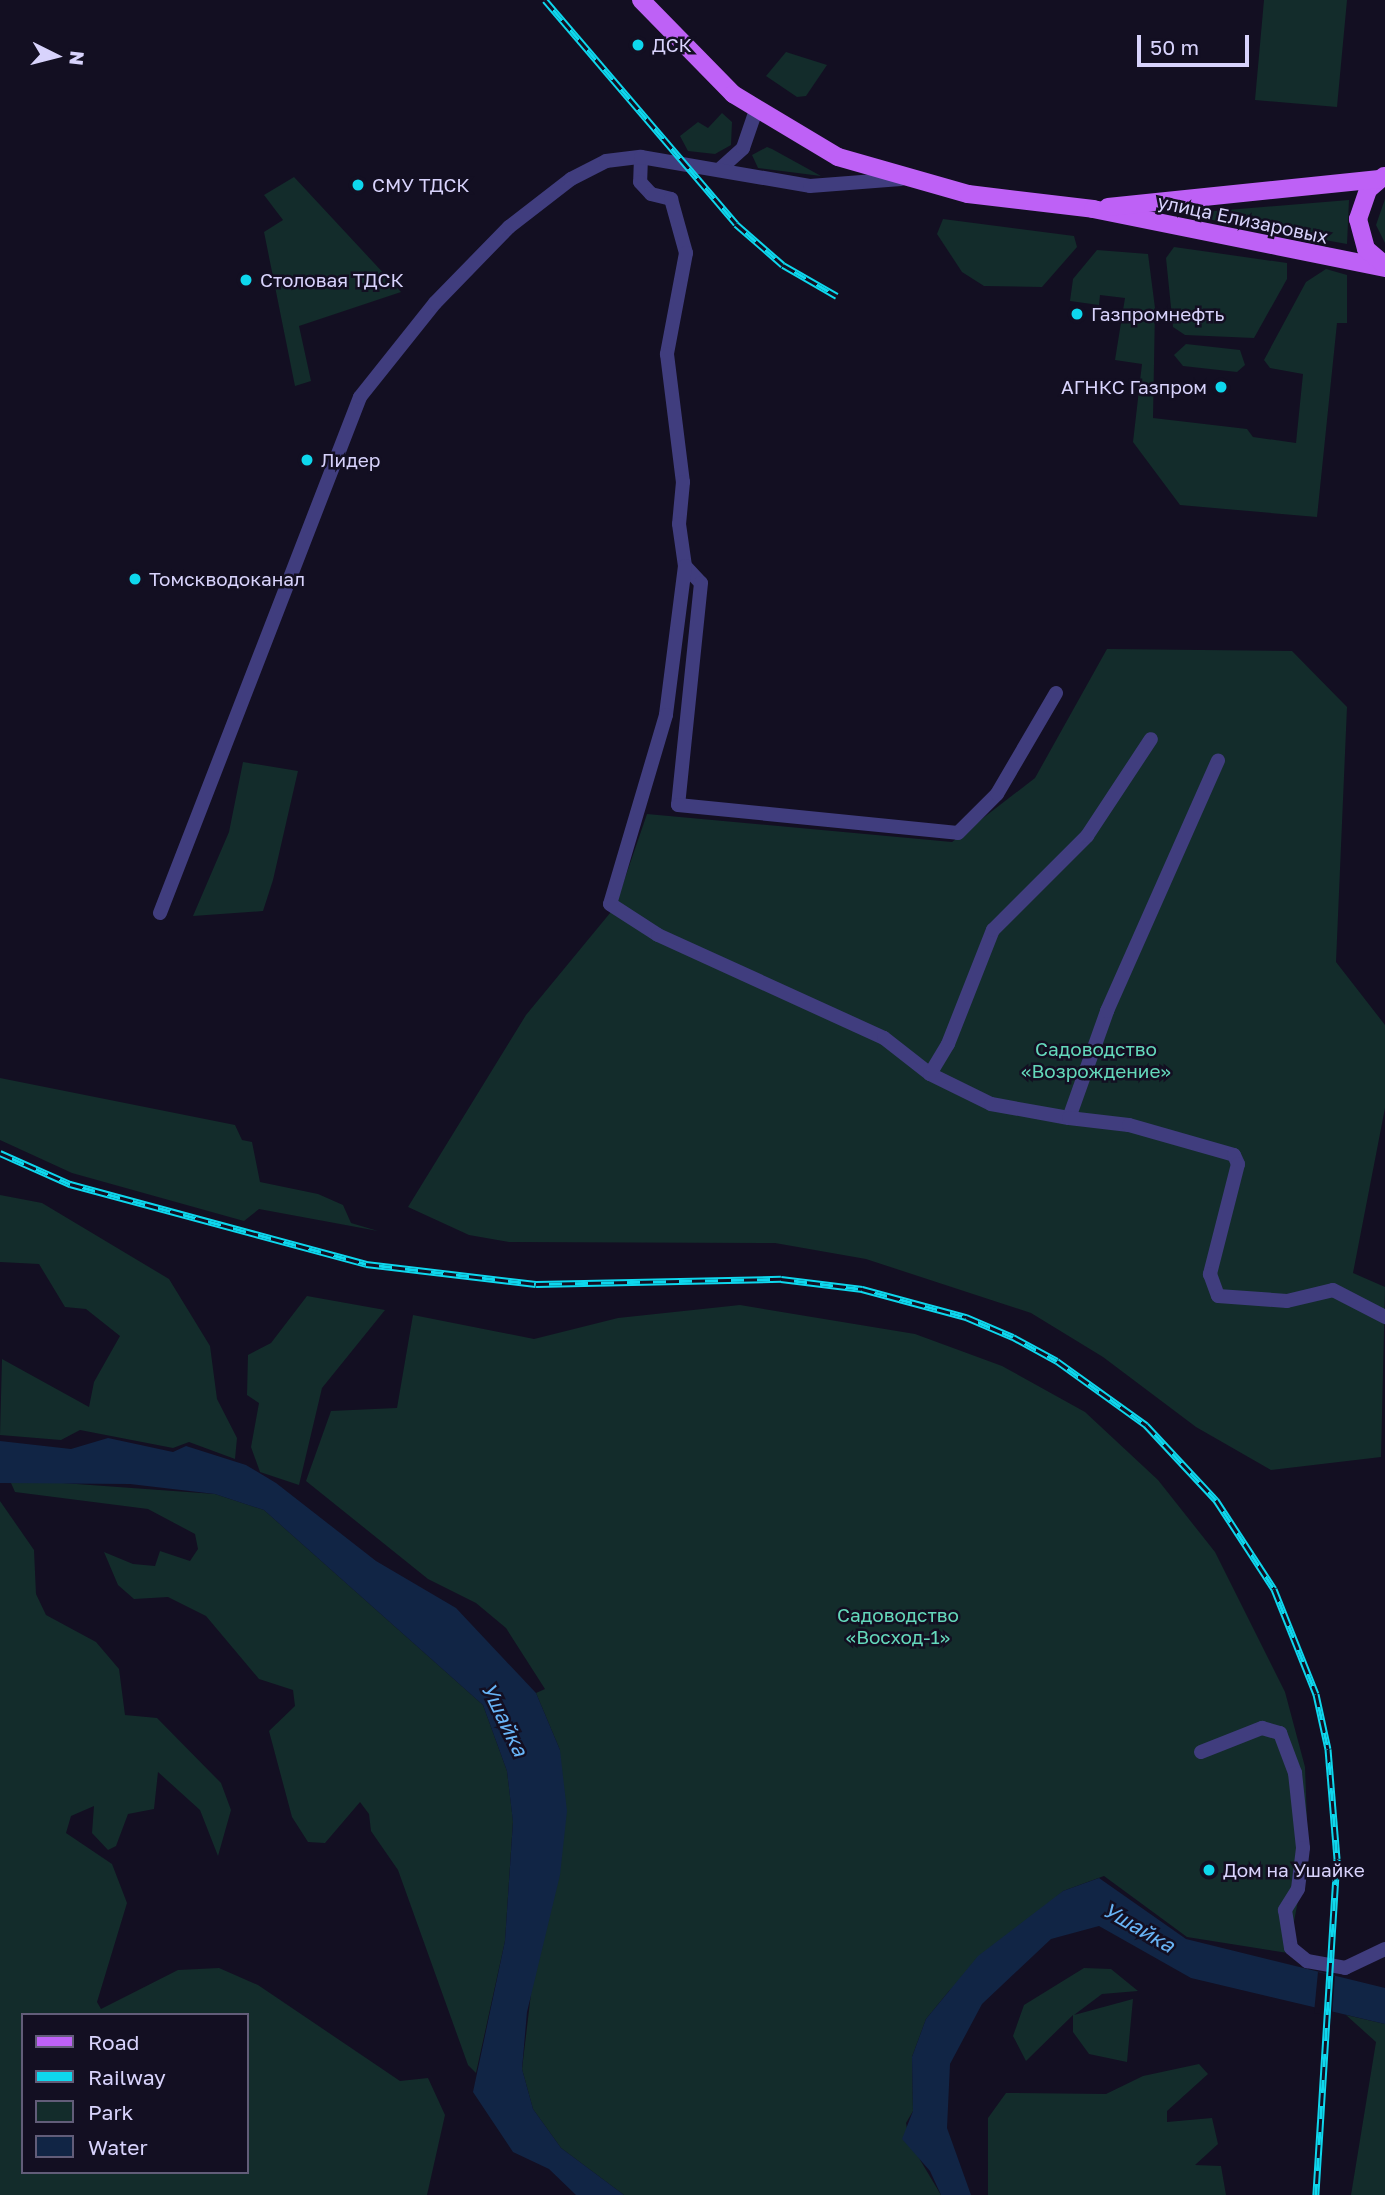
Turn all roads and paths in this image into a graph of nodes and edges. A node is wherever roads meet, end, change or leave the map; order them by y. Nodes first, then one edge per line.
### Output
1 (641, 0) edge
2 (755, 111) junction
3 (640, 157) junction
4 (720, 169) junction
5 (1382, 177) edge
6 (901, 179) junction
7 (1093, 209) junction
8 (1385, 267) edge
9 (685, 566) junction
10 (1056, 693) dead end
11 (1151, 740) dead end
12 (1218, 761) dead end
13 (160, 913) dead end
14 (930, 1074) junction
15 (1069, 1118) junction
16 (1385, 1317) edge
17 (1201, 1752) dead end
18 (1385, 1949) edge

1 - 2 main road, улица Елизаровых
2 - 4 street
2 - 6 main road, улица Елизаровых
3 - 4 street
3 - 9 street
3 - 13 street
4 - 6 street
5 - 7 main road, улица Елизаровых
5 - 8 main road
6 - 7 main road, улица Елизаровых
7 - 8 main road, улица Елизаровых
9 - 10 street
9 - 14 street
11 - 14 street
12 - 15 street
14 - 15 street
15 - 16 street
17 - 18 street

